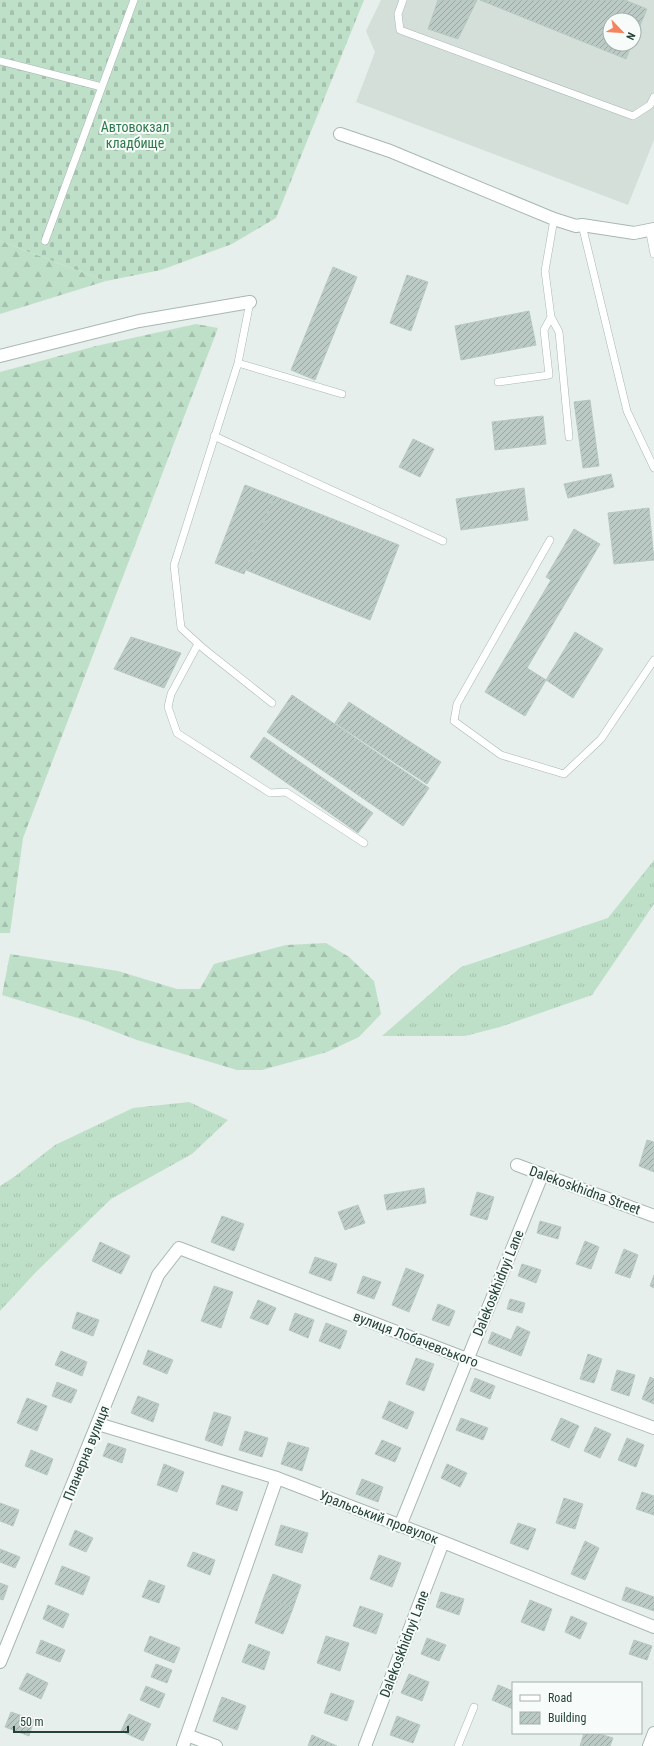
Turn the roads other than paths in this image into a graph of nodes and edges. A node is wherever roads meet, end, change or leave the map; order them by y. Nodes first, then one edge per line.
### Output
1 (134, 0) edge
2 (403, 0) edge
3 (0, 61) edge
4 (102, 87) junction
5 (654, 97) edge
6 (340, 134) dead end
7 (554, 219) junction
8 (582, 225) junction
9 (650, 229) edge
10 (45, 241) dead end
11 (654, 254) edge
12 (250, 302) joint
13 (550, 317) junction
14 (0, 356) edge
15 (238, 363) junction
16 (498, 382) dead end
17 (342, 394) dead end
18 (214, 436) junction
19 (569, 437) dead end
20 (654, 468) edge
21 (550, 540) dead end
22 (443, 541) dead end
23 (198, 644) junction
24 (654, 660) edge
25 (272, 703) dead end
26 (364, 843) dead end
27 (517, 1165) dead end
28 (542, 1175) junction
29 (654, 1216) edge
30 (179, 1248) joint
31 (467, 1359) junction
32 (98, 1424) junction
33 (654, 1428) edge
34 (278, 1478) junction
35 (400, 1526) junction
36 (443, 1542) junction
37 (654, 1627) edge
38 (0, 1662) edge
39 (474, 1707) dead end
40 (654, 1733) edge
41 (185, 1740) edge
42 (216, 1746) edge
43 (365, 1746) edge
44 (458, 1746) edge
45 (649, 1746) edge

1 - 4 lane
2 - 5 lane
3 - 4 lane
4 - 10 lane
6 - 7 street
7 - 8 street
7 - 13 lane
8 - 9 street
8 - 20 lane
9 - 11 lane
12 - 14 street
12 - 15 lane
13 - 16 lane
13 - 19 lane
15 - 17 lane
15 - 18 lane
18 - 22 lane
18 - 23 lane
21 - 24 lane
23 - 25 lane
23 - 26 lane
27 - 28 street, Dalekoskhidna Street
28 - 29 street, Dalekoskhidna Street
28 - 31 street, Dalekoskhidnyi Lane
30 - 31 street, вулиця Лобачевського
30 - 32 street, Планерна вулиця
31 - 33 street, вулиця Лобачевського
31 - 35 street, Dalekoskhidnyi Lane
32 - 34 street, Уральський провулок
32 - 38 street, Планерна вулиця
34 - 35 street, Уральський провулок
34 - 41 street
35 - 36 street, Уральський провулок
36 - 37 street, Уральський провулок
36 - 43 street, Dalekoskhidnyi Lane
39 - 44 lane
40 - 45 street
41 - 42 street

